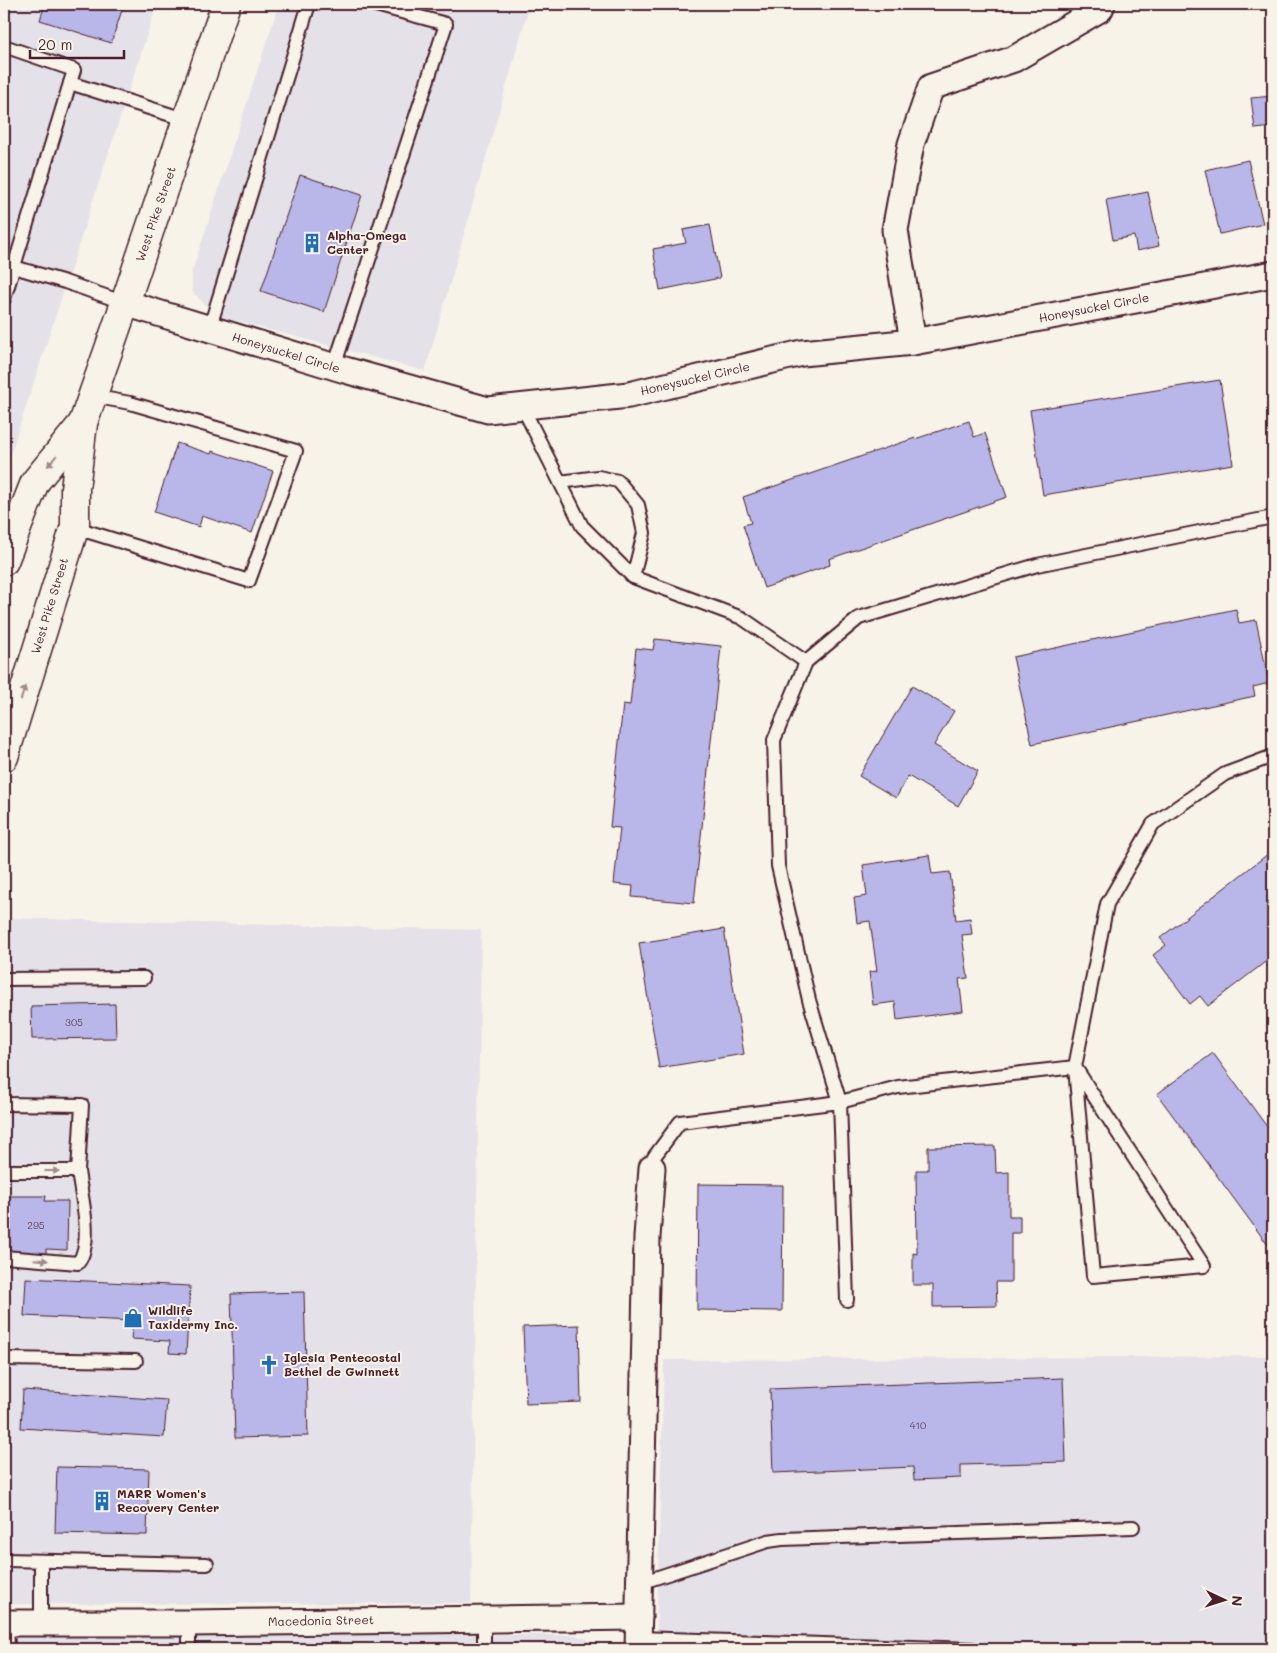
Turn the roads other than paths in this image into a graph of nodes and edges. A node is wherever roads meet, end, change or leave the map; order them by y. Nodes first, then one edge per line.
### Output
1 (226, 4) edge
2 (309, 4) edge
3 (372, 4) edge
4 (1102, 4) edge
5 (4, 46) edge
6 (70, 83) junction
7 (187, 120) junction
8 (14, 267) junction
9 (1273, 274) edge
10 (4, 299) edge
11 (125, 304) junction
12 (209, 330) junction
13 (913, 342) junction
14 (334, 367) junction
15 (92, 396) junction
16 (522, 406) junction
17 (83, 423) junction
18 (560, 482) junction
19 (1273, 517) edge
20 (75, 526) junction
21 (4, 561) edge
22 (632, 577) junction
23 (806, 662) junction
24 (1273, 756) edge
25 (4, 757) edge
26 (144, 978) dead end
27 (4, 980) edge
28 (1075, 1067) junction
29 (840, 1102) junction
30 (4, 1104) edge
31 (652, 1168) joint
32 (4, 1171) edge
33 (78, 1171) junction
34 (4, 1257) edge
35 (848, 1300) dead end
36 (4, 1359) edge
37 (136, 1362) dead end
38 (1133, 1527) dead end
39 (4, 1560) edge
40 (41, 1561) junction
41 (206, 1564) dead end
42 (640, 1583) junction
43 (484, 1619) junction
44 (5, 1623) edge
45 (41, 1623) junction
46 (189, 1623) junction
47 (638, 1635) edge
48 (922, 1648) edge
49 (8, 1649) edge
50 (189, 1649) edge
51 (484, 1649) edge
52 (973, 1649) edge

1 - 7 main road, West Pike Street
2 - 12 lane
3 - 14 lane
4 - 13 street
5 - 6 lane
6 - 7 lane
6 - 8 lane
7 - 11 main road, West Pike Street
8 - 10 lane
8 - 11 lane
9 - 13 street, Honeysuckel Circle
11 - 12 street, Honeysuckel Circle
11 - 15 main road, West Pike Street
12 - 14 street, Honeysuckel Circle
13 - 16 street, Honeysuckel Circle
14 - 16 street, Honeysuckel Circle
15 - 17 main road, West Pike Street
15 - 20 lane
16 - 18 lane
17 - 20 main road, West Pike Street
17 -> 21 main road, West Pike Street
18 - 22 lane
18 - 22 lane
19 - 23 lane
25 -> 20 main road, West Pike Street
22 - 23 lane
23 - 29 lane
24 - 28 lane
26 - 27 lane
28 - 28 lane
28 - 29 lane
29 - 31 lane
29 - 35 lane
30 - 33 lane
31 - 42 street
32 -> 33 lane
34 -> 33 lane
36 - 37 lane
38 - 42 lane
39 - 40 lane
40 - 41 lane
40 - 45 lane
42 - 47 street
43 - 46 street, Macedonia Street
43 - 47 street, Macedonia Street
43 - 51 lane
44 - 45 street, Macedonia Street
44 - 49 lane
45 - 46 street, Macedonia Street
46 - 50 lane
47 - 48 lane
48 - 52 lane

